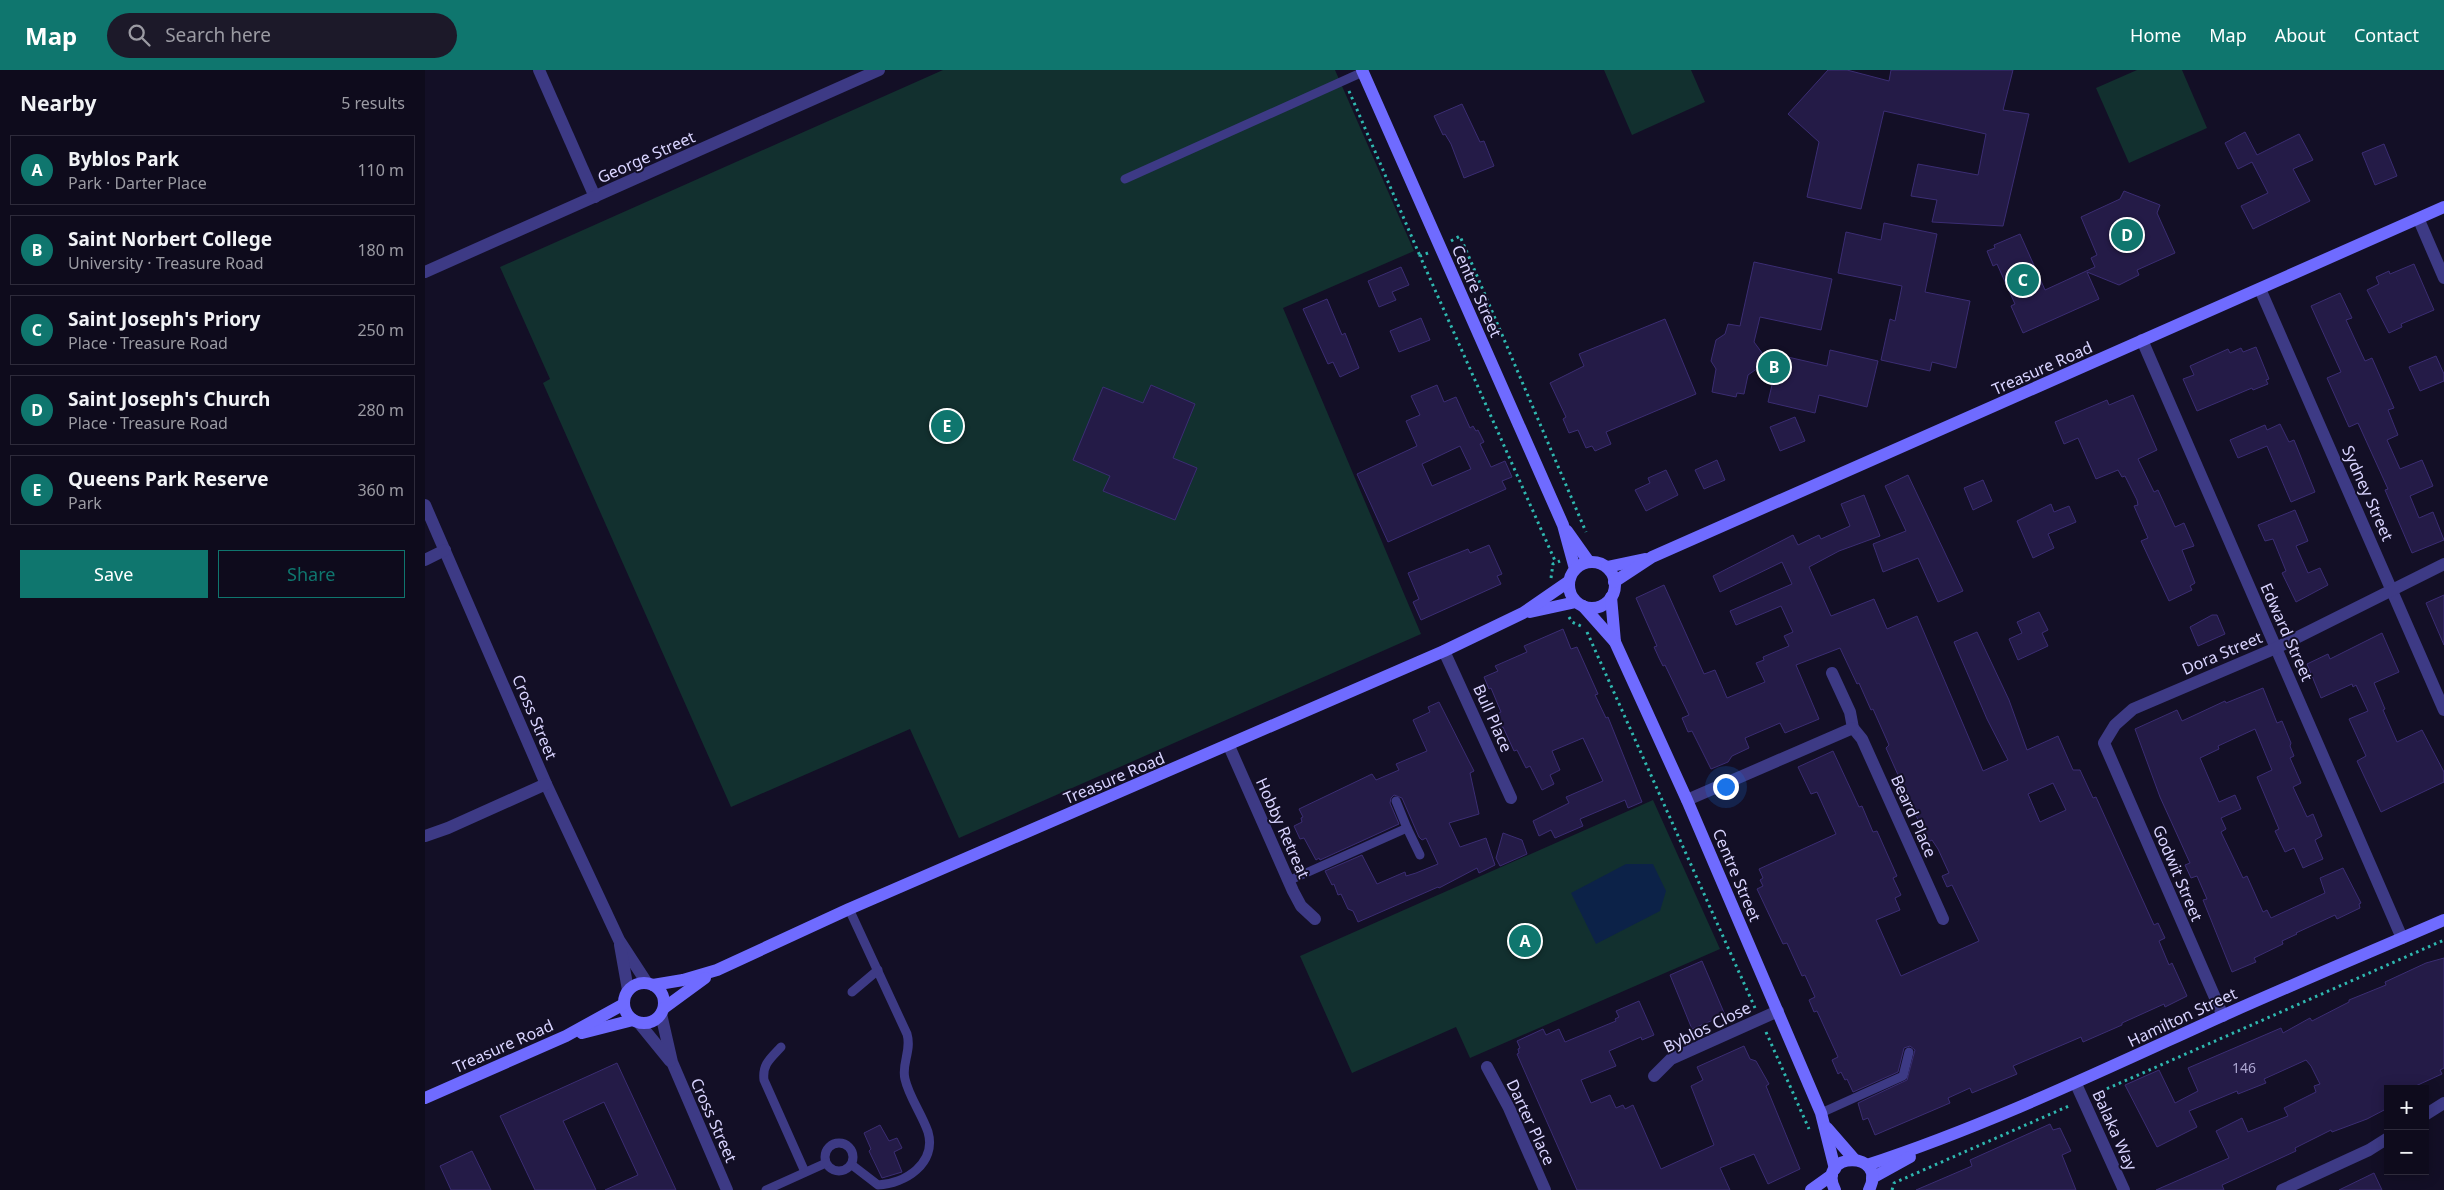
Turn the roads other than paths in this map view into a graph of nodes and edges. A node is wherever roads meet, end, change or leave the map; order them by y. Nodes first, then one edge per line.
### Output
1 (539, 70) edge
2 (879, 70) edge
3 (1362, 71) edge
4 (1125, 178) dead end
5 (595, 197) junction
6 (2444, 208) edge
7 (2419, 220) junction
8 (425, 272) edge
9 (2444, 278) edge
10 (2260, 289) junction
11 (2142, 340) junction
12 (425, 505) edge
13 (1563, 525) junction
14 (445, 550) junction
15 (1652, 557) junction
16 (425, 560) edge
17 (1589, 562) junction
18 (2444, 564) edge
19 (1607, 567) junction
20 (1575, 569) junction
21 (1569, 582) junction
22 (1614, 582) junction
23 (2392, 589) junction
24 (1611, 598) junction
25 (1580, 604) junction
26 (1523, 614) junction
27 (1615, 642) junction
28 (2276, 648) junction
29 (1445, 651) junction
30 (1832, 673) dead end
31 (2444, 710) edge
32 (1853, 728) junction
33 (2104, 743) joint
34 (1229, 746) junction
35 (546, 784) junction
36 (1511, 798) dead end
37 (1687, 800) junction
38 (1396, 801) dead end
39 (1407, 828) junction
40 (425, 836) edge
41 (1419, 855) dead end
42 (1289, 881) junction
43 (849, 909) junction
44 (1315, 919) dead end
45 (1943, 919) dead end
46 (2444, 920) edge
47 (2402, 938) junction
48 (619, 940) junction
49 (717, 970) junction
50 (878, 970) junction
51 (650, 984) junction
52 (628, 990) junction
53 (852, 992) dead end
54 (623, 1004) junction
55 (662, 1011) junction
56 (1778, 1011) junction
57 (2223, 1016) junction
58 (636, 1022) junction
59 (566, 1036) junction
60 (781, 1047) dead end
61 (1909, 1052) dead end
62 (672, 1062) junction
63 (1487, 1067) dead end
64 (1654, 1076) dead end
65 (2076, 1084) junction
66 (425, 1098) edge
67 (2444, 1103) edge
68 (2429, 1112) edge
69 (1823, 1118) junction
70 (2384, 1141) edge
71 (1933, 1143) junction
72 (1853, 1159) junction
73 (826, 1163) junction
74 (852, 1165) junction
75 (1867, 1165) junction
76 (805, 1172) junction
77 (1834, 1172) junction
78 (1871, 1184) edge
79 (2303, 1186) edge
80 (727, 1190) edge
81 (766, 1190) edge
82 (1545, 1190) edge
83 (1811, 1190) edge
84 (1835, 1190) edge
85 (2124, 1190) edge
86 (2282, 1190) edge

1 - 5 street
2 - 5 street, George Street
3 - 4 lane
3 - 13 street, Centre Street
5 - 8 street, George Street
6 - 7 street, Treasure Road
7 - 9 street
7 - 10 street, Treasure Road
10 - 11 street, Treasure Road
10 - 23 street, Sydney Street
11 - 15 street, Treasure Road
11 - 28 street, Edward Street
12 - 14 street, Cross Street
13 - 17 street, Centre Street
13 - 20 street, Centre Street
14 - 16 street
14 - 35 street, Cross Street
15 - 19 street, Treasure Road
15 - 22 street, Treasure Road
17 - 19 street
17 - 20 street
18 - 23 street, Dora Street
19 - 22 street
20 - 21 street
21 - 25 street
21 - 26 street, Treasure Road
22 - 24 street
23 - 28 street, Dora Street
23 - 31 street, Sydney Street
24 - 25 street
24 - 27 street, Centre Street
25 - 26 street, Treasure Road
25 - 27 street, Centre Street
26 - 29 street, Treasure Road
27 - 37 street, Centre Street
28 - 33 street, Dora Street
28 - 47 street, Edward Street
29 - 34 street, Treasure Road
29 - 36 street, Bull Place
30 - 32 street, Beard Place
32 - 37 street
32 - 45 street, Beard Place
33 - 57 street, Godwit Street
34 - 42 street, Hobby Retreat
34 - 43 street, Treasure Road
35 - 40 street
35 - 48 street, Cross Street
37 - 56 street, Centre Street
38 - 39 lane
39 - 41 lane
39 - 42 lane
42 - 44 street, Hobby Retreat
43 - 49 street, Treasure Road
43 - 50 lane
46 - 47 street, Hamilton Street
47 - 57 street, Hamilton Street
48 - 51 street, Cross Street
48 - 52 street, Cross Street
49 - 51 street, Treasure Road
49 - 55 street, Treasure Road
50 - 53 lane
50 - 74 lane
51 - 52 street
51 - 55 street
52 - 54 street
54 - 58 street
54 - 59 street, Treasure Road
55 - 58 street
55 - 62 street, Cross Street
56 - 64 street, Byblos Close
56 - 69 street, Centre Street
57 - 65 street, Hamilton Street
58 - 59 street, Treasure Road
58 - 62 street, Cross Street
59 - 66 street, Treasure Road
60 - 76 lane
61 - 69 lane
62 - 80 street, Cross Street
63 - 82 street, Darter Place
65 - 71 street, Hamilton Street
65 - 85 street, Balaka Way
67 - 68 street
69 - 72 street, Centre Street
69 - 77 street, Centre Street
70 - 79 street
71 - 75 street, Hamilton Street
71 - 78 street, Hamilton Street
72 - 75 street
72 - 77 street
73 - 74 lane
73 - 74 lane
73 - 76 lane
75 - 78 street
76 - 81 lane
77 - 83 street
77 - 84 street, Centre Street
79 - 86 street

